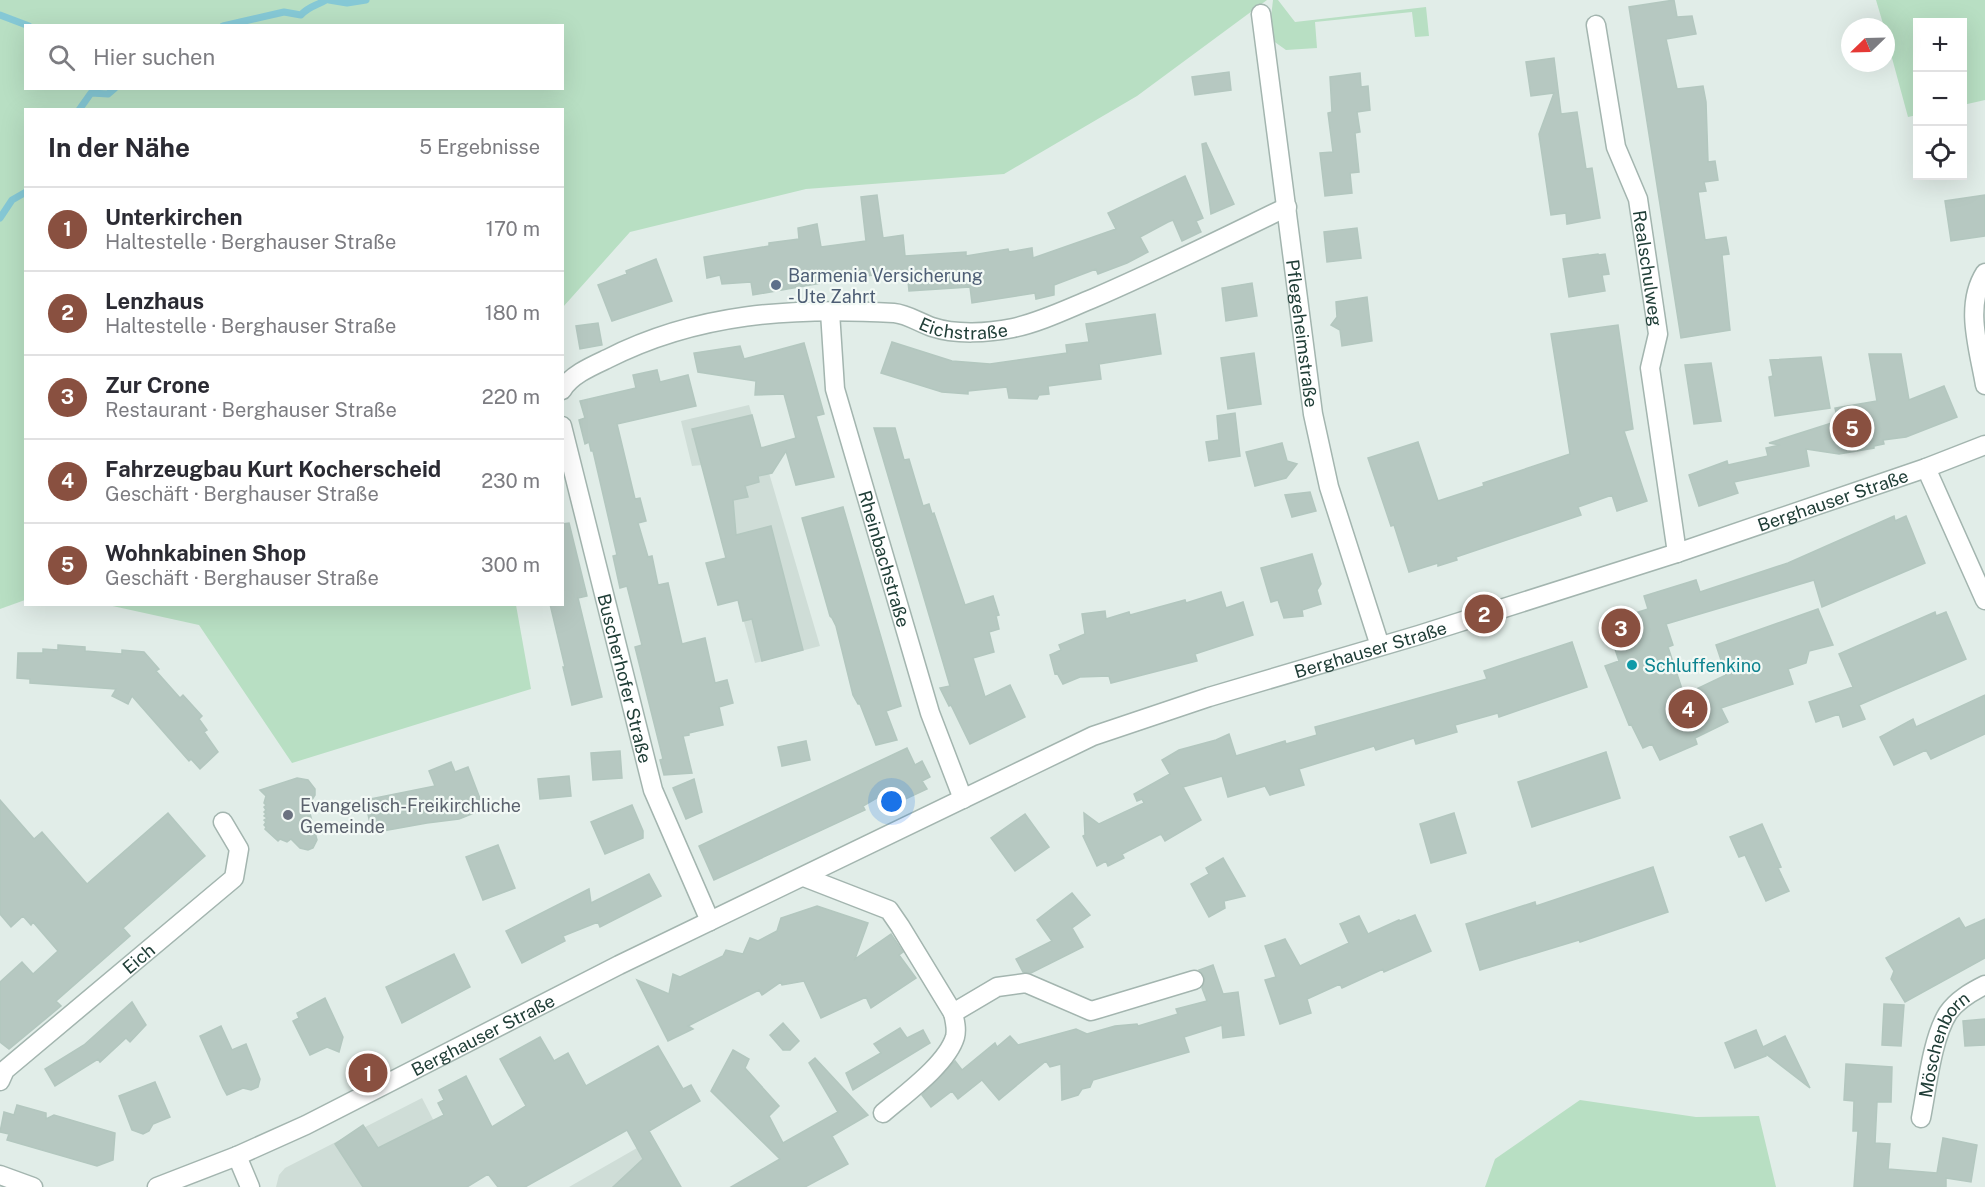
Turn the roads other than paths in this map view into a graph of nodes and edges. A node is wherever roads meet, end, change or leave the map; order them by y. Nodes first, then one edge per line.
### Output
1 (1261, 14) dead end
2 (1596, 25) dead end
3 (1287, 207) junction
4 (1985, 273) edge
5 (830, 312) junction
6 (1985, 385) edge
7 (564, 388) edge
8 (564, 434) edge
9 (1985, 445) edge
10 (1926, 468) junction
11 (1677, 553) junction
12 (1985, 600) edge
13 (1380, 646) junction
14 (963, 799) junction
15 (223, 822) dead end
16 (804, 877) junction
17 (710, 921) junction
18 (1194, 980) dead end
19 (1985, 985) edge
20 (953, 1013) junction
21 (0, 1081) edge
22 (883, 1113) dead end
23 (1921, 1118) dead end
24 (237, 1156) junction
25 (0, 1175) edge
26 (33, 1187) edge
27 (157, 1187) edge
28 (250, 1187) edge

1 - 3 street, Pflegeheimstraße
2 - 11 street, Realschulweg
3 - 5 street, Eichstraße
3 - 13 street, Pflegeheimstraße
4 - 6 street
5 - 7 street, Eichstraße
5 - 14 street, Rheinbachstraße
8 - 17 street, Buscherhofer Straße
9 - 10 street, Berghauser Straße
10 - 11 street, Berghauser Straße
10 - 12 street
11 - 13 street, Berghauser Straße
13 - 14 street, Berghauser Straße
14 - 16 street, Berghauser Straße
15 - 21 street, Eich
16 - 17 street, Berghauser Straße
16 - 20 street
17 - 24 street, Berghauser Straße
18 - 20 street
19 - 23 street, Möschenborn
20 - 22 street
24 - 27 street, Berghauser Straße
24 - 28 street
25 - 26 street

